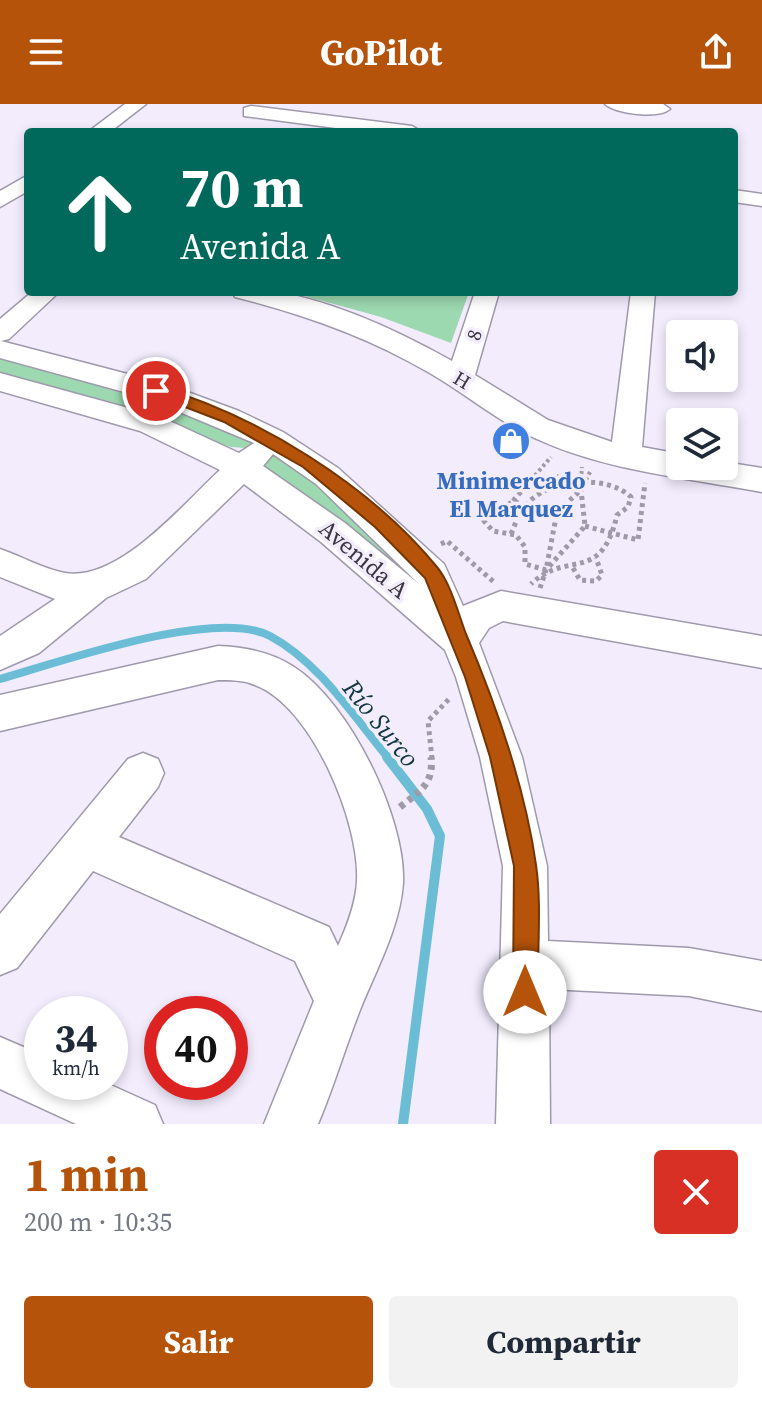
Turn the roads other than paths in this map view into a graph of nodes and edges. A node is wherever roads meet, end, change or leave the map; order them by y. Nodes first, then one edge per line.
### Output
1 (137, 104) edge
2 (614, 104) edge
3 (662, 106) edge
4 (251, 113) edge
5 (104, 128) edge
6 (378, 128) edge
7 (659, 128) edge
8 (24, 184) edge
9 (738, 197) edge
10 (762, 200) edge
11 (0, 201) edge
12 (42, 296) edge
13 (257, 296) edge
14 (486, 296) edge
15 (643, 296) edge
16 (0, 333) edge
17 (0, 349) edge
18 (460, 378) junction
19 (0, 382) edge
20 (272, 439) junction
21 (635, 466) junction
22 (666, 466) edge
23 (242, 467) junction
24 (738, 476) edge
25 (762, 480) edge
26 (0, 563) edge
27 (94, 588) junction
28 (762, 652) edge
29 (0, 654) edge
30 (468, 659) junction
31 (0, 713) edge
32 (143, 773) dead end
33 (86, 845) junction
34 (0, 951) edge
35 (525, 964) junction
36 (762, 986) edge
37 (339, 1000) junction
38 (0, 1063) edge
39 (24, 1074) edge
40 (83, 1100) edge
41 (136, 1124) edge
42 (291, 1124) edge
43 (523, 1124) edge

1 - 5 street
2 - 3 street
3 - 7 street
4 - 6 street
8 - 11 street
9 - 10 street
12 - 16 street
13 - 18 street, H
14 - 18 street, 8
15 - 21 street
17 - 20 street, Avenida A
18 - 21 street, H
19 - 23 street, Avenida A
20 - 23 street
20 - 30 street, Avenida A
21 - 22 street, H
23 - 27 street
23 - 30 street, Avenida A
24 - 25 street, H
26 - 27 street
27 - 29 street
28 - 30 street
30 - 35 street
31 - 37 street
32 - 33 street
33 - 34 street
33 - 37 street
35 - 36 street
35 - 43 street
37 - 42 street
38 - 39 street
40 - 41 street

